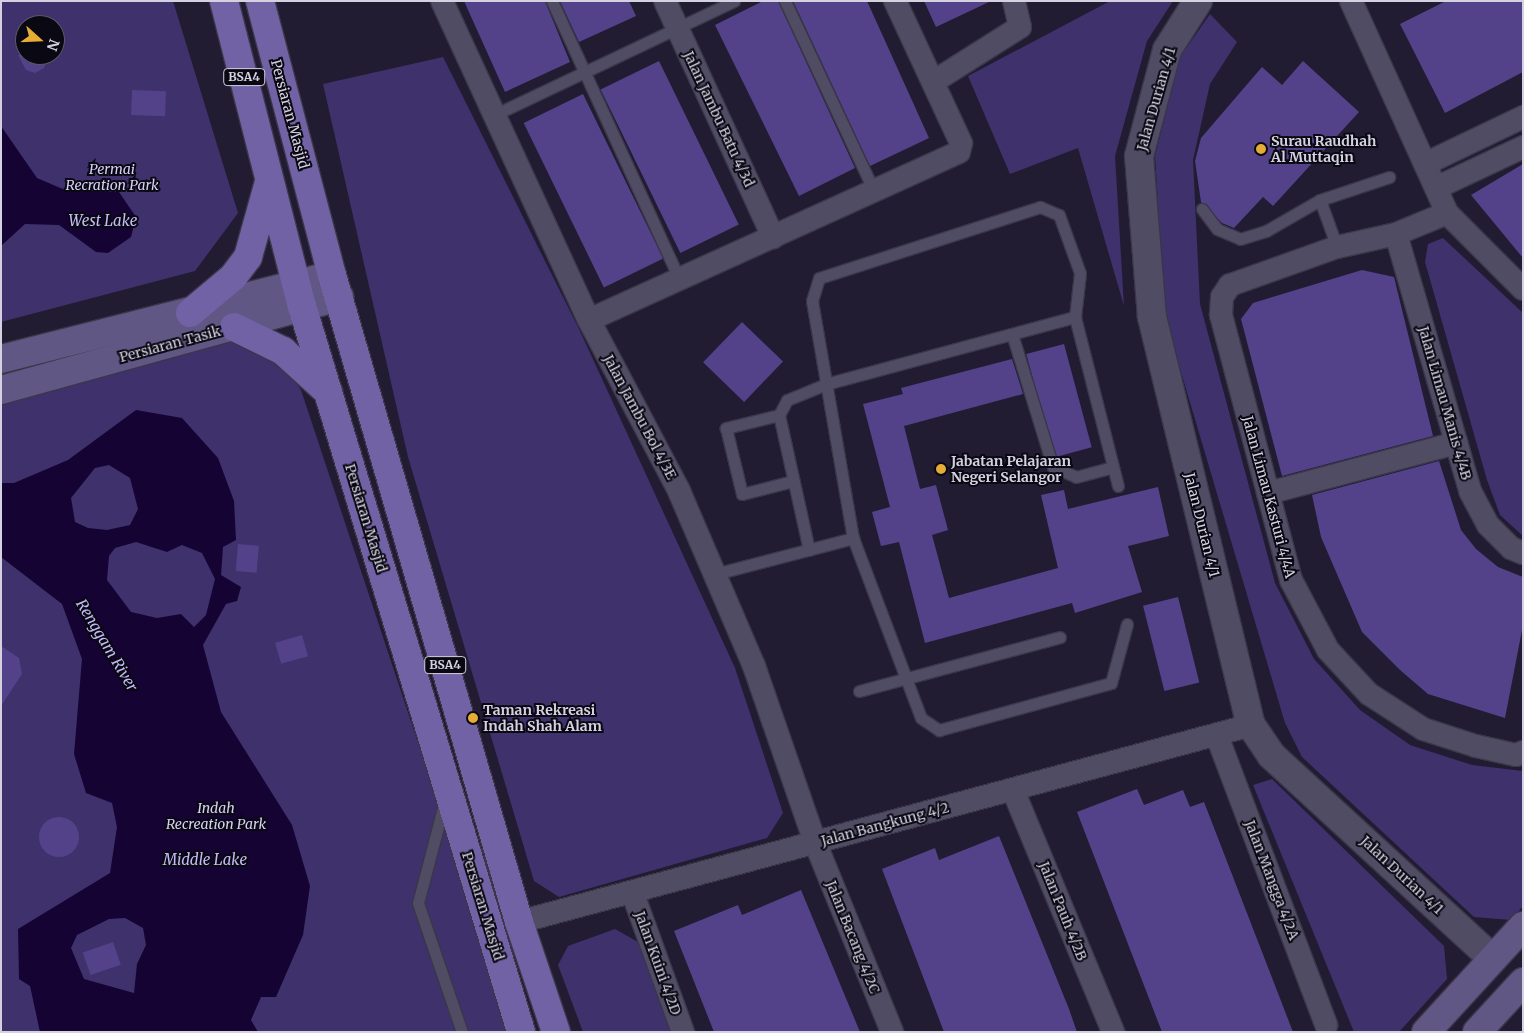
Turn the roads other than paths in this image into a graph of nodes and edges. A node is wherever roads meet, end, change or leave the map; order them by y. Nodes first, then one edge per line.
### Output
1 (224, 1) edge
2 (260, 1) edge
3 (442, 1) edge
4 (552, 1) edge
5 (665, 1) edge
6 (734, 1) edge
7 (785, 1) edge
8 (895, 1) edge
9 (1014, 1) edge
10 (1198, 1) edge
11 (1351, 1) edge
12 (678, 28) junction
13 (583, 73) junction
14 (933, 82) junction
15 (494, 115) junction
16 (1523, 117) edge
17 (1523, 147) edge
18 (1425, 164) junction
19 (1389, 177) dead end
20 (270, 178) junction
21 (1436, 188) junction
22 (874, 191) junction
23 (1320, 200) junction
24 (1202, 209) dead end
25 (1447, 213) junction
26 (1396, 234) junction
27 (773, 237) junction
28 (1337, 247) junction
29 (679, 280) junction
30 (335, 286) junction
31 (1523, 289) edge
32 (300, 296) junction
33 (190, 313) junction
34 (1075, 317) junction
35 (589, 320) junction
36 (234, 327) junction
37 (1012, 334) junction
38 (1, 359) edge
39 (826, 384) junction
40 (1, 390) edge
41 (328, 392) junction
42 (779, 415) junction
43 (1456, 443) junction
44 (1113, 467) junction
45 (793, 482) junction
46 (1118, 486) dead end
47 (1268, 493) junction
48 (853, 538) junction
49 (809, 550) junction
50 (1523, 553) edge
51 (715, 574) junction
52 (1127, 624) dead end
53 (1060, 637) dead end
54 (905, 677) junction
55 (859, 691) dead end
56 (1251, 726) junction
57 (1217, 736) junction
58 (1522, 753) edge
59 (448, 790) junction
60 (1013, 790) junction
61 (815, 842) junction
62 (633, 894) junction
63 (519, 922) junction
64 (1523, 926) edge
65 (1492, 958) junction
66 (1523, 982) edge
67 (1326, 1025) dead end
68 (462, 1032) edge
69 (521, 1032) edge
70 (556, 1032) edge
71 (683, 1032) edge
72 (892, 1032) edge
73 (1113, 1032) edge
74 (1426, 1032) edge
75 (1477, 1032) edge

1 - 20 main road, Persiaran Masjid / BSA4
2 - 30 main road, Persiaran Masjid / BSA4
3 - 15 street, Jalan Jambu Bol 4/3E
4 - 13 lane
5 - 12 street, Jalan Jambu Batu 4/3d
6 - 12 lane
7 - 22 lane
8 - 14 street
9 - 14 street
10 - 56 street, Jalan Durian 4/1
11 - 18 street
12 - 13 lane
12 - 27 street, Jalan Jambu Batu 4/3d
13 - 15 lane
13 - 29 lane
14 - 22 street
15 - 35 street, Jalan Jambu Bol 4/3E
16 - 18 street
17 - 21 street
18 - 21 street
19 - 23 lane
20 - 32 main road, Persiaran Masjid / BSA4
20 - 33 main road
21 - 25 street
22 - 27 street
23 - 24 lane
23 - 28 lane
25 - 26 street
25 - 31 street
26 - 28 street
26 - 43 street, Jalan Limau Manis 4/4B
27 - 29 street
28 - 47 street, Jalan Limau Kasturi 4/4A
29 - 35 street
30 - 32 main road, Persiaran Tasik
30 - 63 main road, Persiaran Masjid / BSA4
32 - 33 main road, Persiaran Tasik
32 - 36 main road, Persiaran Tasik
32 - 41 main road, Persiaran Masjid / BSA4
33 - 38 main road, Persiaran Tasik
34 - 37 lane
34 - 39 lane
34 - 44 lane
35 - 51 street, Jalan Jambu Bol 4/3E
36 - 40 main road, Persiaran Tasik
36 - 41 main road
37 - 39 lane
37 - 44 lane
39 - 42 lane
39 - 48 lane
41 - 59 main road, Persiaran Masjid / BSA4
42 - 45 lane
42 - 45 lane
43 - 47 street
43 - 50 street, Jalan Limau Manis 4/4B
44 - 46 lane
45 - 49 lane
47 - 58 street, Jalan Limau Kasturi 4/4A
48 - 49 lane
48 - 54 lane
49 - 51 lane
51 - 61 street, Jalan Jambu Bol 4/3E
52 - 54 lane
53 - 54 lane
54 - 55 lane
56 - 57 street, Jalan Bangkung 4/2
56 - 65 street, Jalan Durian 4/1
57 - 60 street, Jalan Bangkung 4/2
57 - 67 street, Jalan Mangga 4/2A
59 - 68 lane
59 - 69 main road, Persiaran Masjid / BSA4
60 - 61 street, Jalan Bangkung 4/2
60 - 73 street, Jalan Pauh 4/2B
61 - 62 street, Jalan Bangkung 4/2
61 - 72 street, Jalan Bacang 4/2C
62 - 63 street, Jalan Bangkung 4/2
62 - 71 street, Jalan Kuini 4/2D
63 - 70 main road, Persiaran Masjid / BSA4
64 - 65 main road
65 - 74 main road
66 - 75 main road

